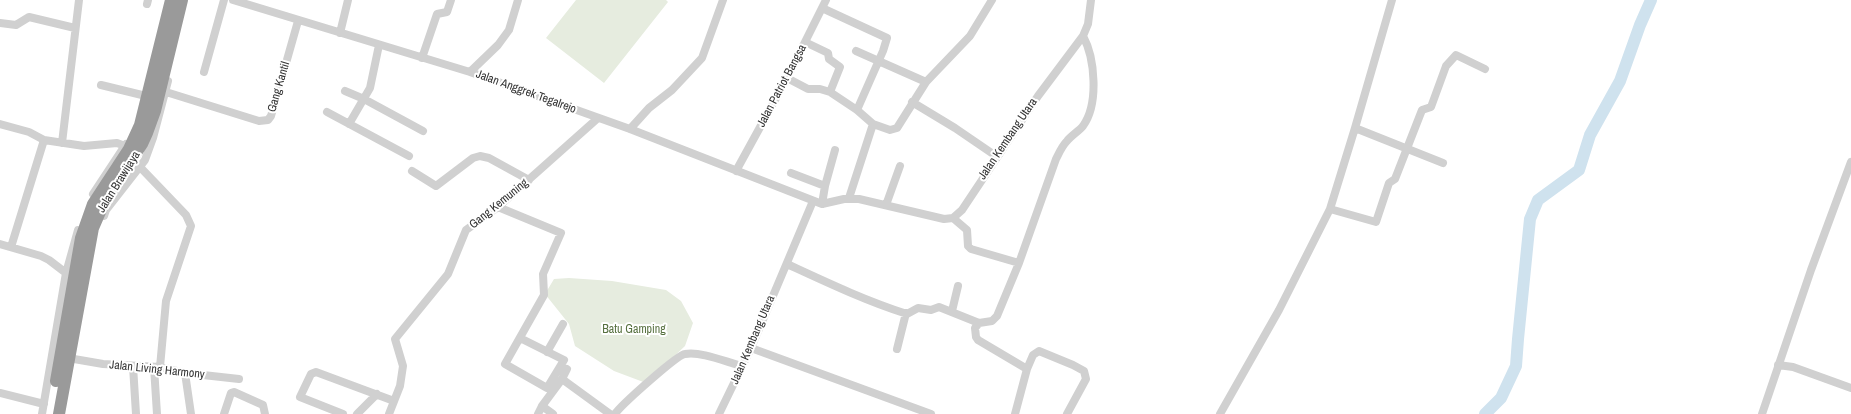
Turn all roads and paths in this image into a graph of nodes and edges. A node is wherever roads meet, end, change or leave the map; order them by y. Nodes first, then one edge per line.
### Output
1 (79, 0) edge
2 (165, 0) edge
3 (170, 0) edge
4 (182, 0) edge
5 (186, 0) edge
6 (224, 0) edge
7 (233, 0) edge
8 (348, 0) edge
9 (451, 0) edge
10 (518, 0) edge
11 (723, 0) edge
12 (826, 0) edge
13 (992, 0) edge
14 (1091, 0) edge
15 (1392, 0) edge
16 (822, 8) junction
17 (298, 21) junction
18 (0, 23) edge
19 (75, 28) junction
20 (340, 33) junction
21 (1083, 36) junction
22 (805, 42) junction
23 (379, 45) junction
24 (856, 51) dead end
25 (422, 58) junction
26 (878, 61) junction
27 (1484, 68) dead end
28 (204, 72) dead end
29 (470, 72) junction
30 (787, 78) junction
31 (926, 82) junction
32 (101, 85) dead end
33 (345, 91) dead end
34 (166, 92) junction
35 (830, 92) junction
36 (142, 96) junction
37 (364, 99) junction
38 (912, 102) junction
39 (857, 110) junction
40 (327, 112) dead end
41 (598, 118) junction
42 (0, 124) edge
43 (349, 124) junction
44 (873, 124) junction
45 (1355, 128) junction
46 (630, 129) junction
47 (423, 131) dead end
48 (44, 140) junction
49 (62, 143) junction
50 (125, 146) junction
51 (1406, 148) junction
52 (835, 150) dead end
53 (409, 156) dead end
54 (996, 156) junction
55 (1851, 162) edge
56 (1443, 163) dead end
57 (900, 166) dead end
58 (140, 167) junction
59 (412, 171) dead end
60 (736, 171) junction
61 (791, 173) dead end
62 (529, 180) junction
63 (825, 186) junction
64 (850, 198) junction
65 (813, 201) junction
66 (822, 204) junction
67 (886, 205) junction
68 (498, 207) junction
69 (1330, 209) junction
70 (953, 218) junction
71 (0, 244) edge
72 (11, 248) junction
73 (1019, 263) junction
74 (787, 264) junction
75 (66, 273) junction
76 (958, 286) dead end
77 (952, 311) junction
78 (906, 313) junction
79 (979, 323) junction
80 (563, 324) dead end
81 (520, 338) junction
82 (751, 348) junction
83 (897, 349) dead end
84 (547, 352) junction
85 (74, 359) junction
86 (1778, 365) junction
87 (134, 366) junction
88 (742, 366) junction
89 (157, 367) junction
90 (567, 369) dead end
91 (1027, 369) junction
92 (185, 373) junction
93 (239, 379) dead end
94 (562, 379) junction
95 (1851, 388) edge
96 (0, 393) edge
97 (377, 394) junction
98 (394, 401) junction
99 (47, 409) edge
100 (540, 410) edge
101 (42, 414) edge
102 (59, 414) edge
103 (64, 414) edge
104 (136, 414) edge
105 (157, 414) edge
106 (191, 414) edge
107 (224, 414) edge
108 (265, 414) edge
109 (343, 414) edge
110 (357, 414) edge
111 (389, 414) edge
112 (553, 414) edge
113 (610, 414) edge
114 (615, 414) edge
115 (719, 414) edge
116 (931, 414) edge
117 (1015, 414) edge
118 (1067, 414) edge
119 (1220, 414) edge
120 (1762, 414) edge

1 - 19 street
2 - 36 street
3 - 99 highway, Jalan Brawijaya
4 - 102 highway, Jalan Brawijaya
5 - 34 street
6 - 28 street
7 - 17 street, Jalan Anggrek Tegalrejo
8 - 20 street
9 - 25 street
10 - 29 street
11 - 46 street
12 - 16 street, Jalan Patriot Bangsa
13 - 31 street
14 - 21 street, Jalan Kembang Utara
15 - 45 street
16 - 22 street, Jalan Patriot Bangsa
16 - 26 street
17 - 20 street, Jalan Anggrek Tegalrejo
17 - 34 street, Gang Kantil
18 - 19 street
19 - 49 street
20 - 23 street, Jalan Anggrek Tegalrejo
21 - 54 street, Jalan Kembang Utara
21 - 73 street
22 - 30 street, Jalan Patriot Bangsa
22 - 35 street
23 - 25 street, Jalan Anggrek Tegalrejo
23 - 37 street
24 - 26 street
25 - 29 street, Jalan Anggrek Tegalrejo
26 - 31 street
26 - 39 street
27 - 51 street
29 - 41 street, Jalan Anggrek Tegalrejo
30 - 35 street
30 - 60 street, Jalan Patriot Bangsa
31 - 38 street
32 - 36 street
33 - 37 street
34 - 58 street
35 - 39 street
36 - 50 street
37 - 43 street
37 - 47 street
38 - 44 street
38 - 54 street
39 - 44 street
40 - 43 street
41 - 46 street, Jalan Anggrek Tegalrejo
41 - 62 street, Gang Kemuning
42 - 48 street
43 - 53 street
44 - 64 street
45 - 51 street
45 - 69 street
46 - 60 street, Jalan Anggrek Tegalrejo
48 - 49 street
48 - 72 street
49 - 50 street
50 - 75 street
51 - 56 street
51 - 69 street
52 - 63 street
54 - 70 street, Jalan Kembang Utara
55 - 86 street
57 - 67 street
58 - 85 street
58 - 89 street
59 - 62 street
60 - 65 street, Jalan Anggrek Tegalrejo
61 - 63 street
62 - 68 street, Gang Kemuning
63 - 66 street
64 - 66 street
64 - 67 street
65 - 66 street
65 - 74 street, Jalan Kembang Utara
67 - 70 street
68 - 81 street
68 - 98 street, Gang Kemuning
69 - 119 street
70 - 73 street
71 - 72 street
72 - 75 street
73 - 79 street
74 - 78 street
74 - 82 street, Jalan Kembang Utara
75 - 99 street
76 - 77 street
77 - 78 street
77 - 79 street
78 - 83 street
79 - 91 street
80 - 84 street
81 - 84 street
81 - 84 street
82 - 88 street, Jalan Kembang Utara
82 - 116 street
85 - 87 street, Jalan Living Harmony
85 - 103 street
86 - 95 street
86 - 120 street
87 - 89 street, Jalan Living Harmony
87 - 104 street
88 - 114 street
88 - 115 street, Jalan Kembang Utara
89 - 92 street, Jalan Living Harmony
89 - 105 street
90 - 94 street
91 - 117 street
91 - 118 street
92 - 93 street, Jalan Living Harmony
92 - 106 street
94 - 100 street
94 - 113 street
96 - 99 street
97 - 98 street
97 - 109 street
97 - 110 street
98 - 111 street, Gang Kemuning
99 - 101 street
100 - 112 street
107 - 108 street

